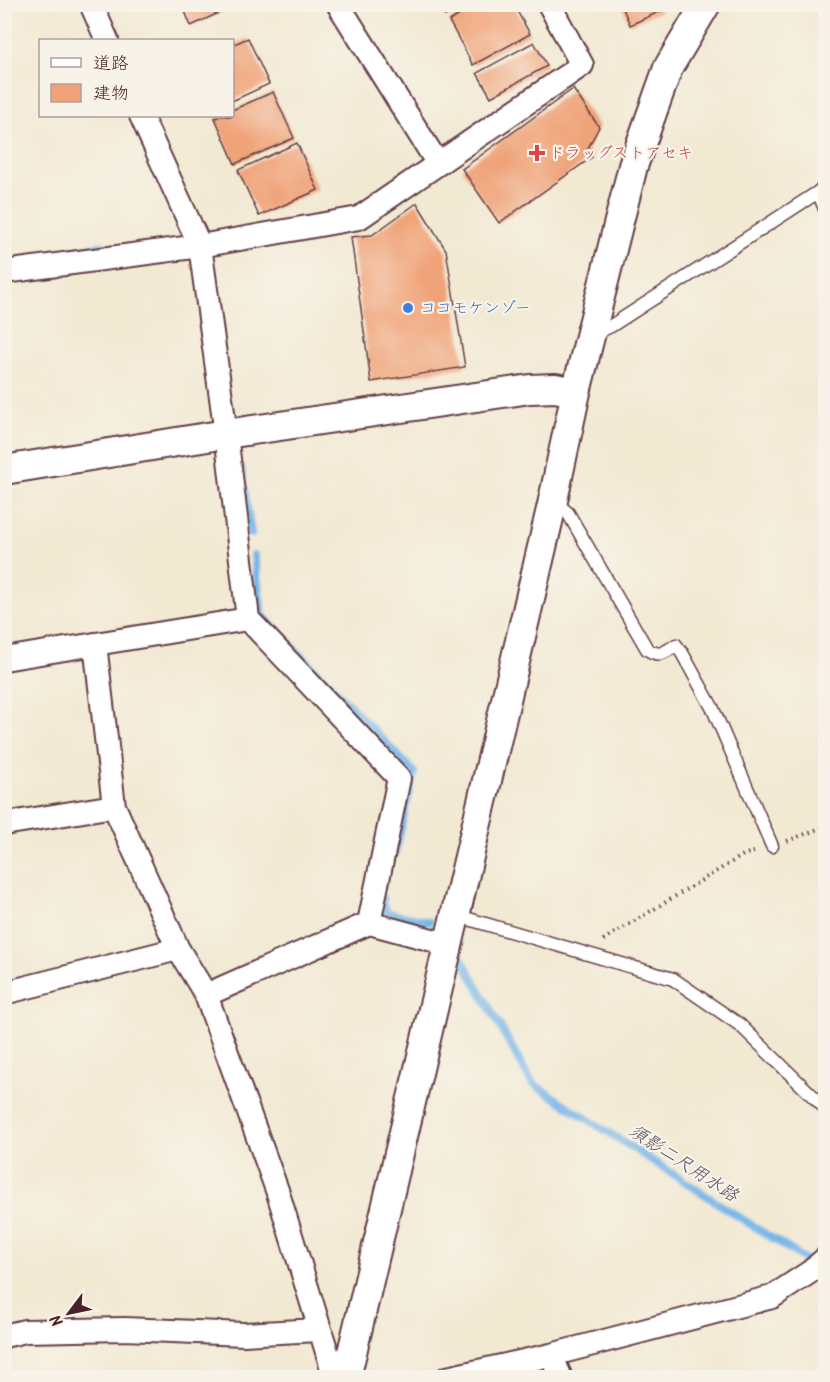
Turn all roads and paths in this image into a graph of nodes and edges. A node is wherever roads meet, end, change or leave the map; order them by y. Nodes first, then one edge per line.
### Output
1 (91, 4) edge
2 (338, 4) edge
3 (549, 4) edge
4 (706, 4) edge
5 (107, 39) edge
6 (141, 117) edge
7 (438, 164) junction
8 (822, 190) edge
9 (825, 211) edge
10 (200, 246) junction
11 (4, 272) edge
12 (592, 331) junction
13 (576, 392) junction
14 (226, 434) junction
15 (4, 470) edge
16 (552, 505) junction
17 (248, 619) junction
18 (95, 644) junction
19 (4, 659) edge
20 (114, 806) junction
21 (4, 824) edge
22 (825, 826) edge
23 (772, 846) junction
24 (454, 914) junction
25 (369, 923) junction
26 (447, 944) junction
27 (178, 949) junction
28 (582, 953) junction
29 (4, 993) edge
30 (206, 995) junction
31 (825, 1109) edge
32 (825, 1258) edge
33 (319, 1330) junction
34 (4, 1336) edge
35 (551, 1354) junction
36 (335, 1377) edge
37 (346, 1377) edge
38 (447, 1377) edge
39 (561, 1377) edge

1 - 5 street
2 - 7 street
3 - 7 street
4 - 12 street
6 - 10 street
7 - 10 street
8 - 9 lane
8 - 12 lane
10 - 11 street
10 - 14 street
12 - 13 street
13 - 14 street
13 - 16 street
14 - 15 street
14 - 17 street
16 - 23 lane
16 - 24 street
17 - 18 street
17 - 25 street
18 - 19 street
18 - 20 street
20 - 21 street
20 - 27 street
22 - 23 path
23 - 28 path
24 - 26 street
24 - 28 lane
25 - 26 street
25 - 30 street
26 - 37 street
27 - 29 street
27 - 30 street
28 - 31 lane
30 - 33 street
32 - 35 street
33 - 34 street
33 - 36 street
35 - 38 street
35 - 39 street

